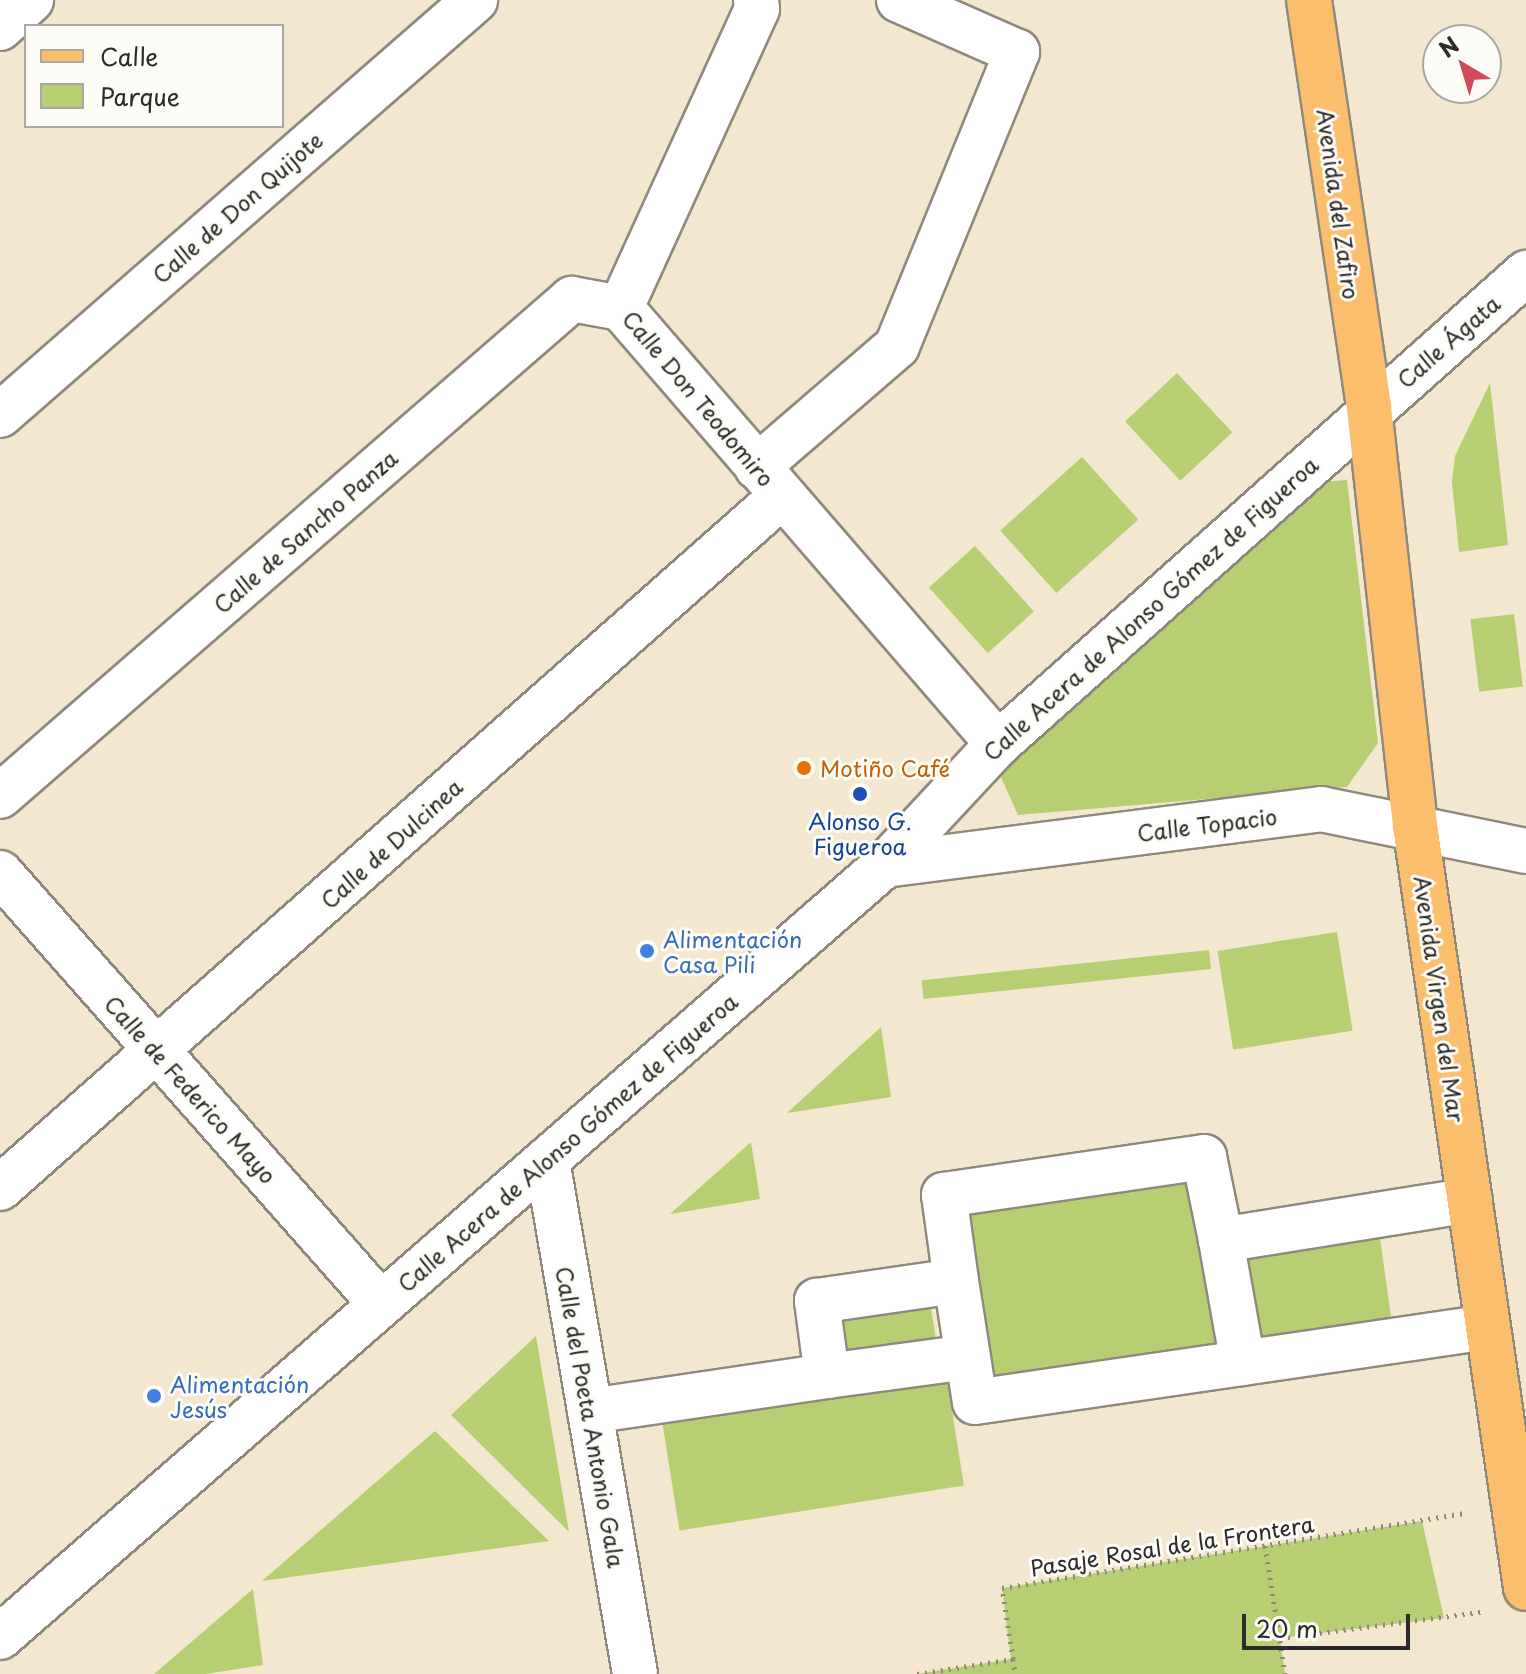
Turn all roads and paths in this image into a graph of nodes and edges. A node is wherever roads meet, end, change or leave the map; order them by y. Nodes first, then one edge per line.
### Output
1 (31, 0) edge
2 (475, 0) edge
3 (756, 0) edge
4 (899, 0) edge
5 (1309, 0) edge
6 (0, 28) edge
7 (1526, 273) edge
8 (621, 308) junction
9 (1369, 408) junction
10 (0, 415) edge
11 (770, 482) junction
12 (998, 744) junction
13 (0, 796) edge
14 (1415, 825) junction
15 (1526, 851) edge
16 (885, 865) junction
17 (0, 873) edge
18 (157, 1051) junction
19 (547, 1160) junction
20 (0, 1188) edge
21 (1470, 1200) junction
22 (1221, 1240) junction
23 (956, 1281) junction
24 (381, 1304) junction
25 (1488, 1327) junction
26 (968, 1357) junction
27 (1243, 1363) junction
28 (827, 1376) junction
29 (590, 1411) junction
30 (1514, 1504) junction
31 (1265, 1546) junction
32 (1526, 1588) edge
33 (1485, 1612) dead end
34 (0, 1637) edge
35 (1280, 1638) junction
36 (1013, 1659) junction
37 (635, 1674) edge
38 (917, 1674) edge
39 (1015, 1674) edge
40 (1285, 1674) edge

1 - 6 street
2 - 10 street, Calle de Don Quijote
3 - 8 street, Calle Don Teodomiro
4 - 11 street, Calle de Dulcinea
5 - 9 main road, Avenida del Zafiro
7 - 9 street, Calle Ágata
8 - 11 street, Calle Don Teodomiro
8 - 13 street, Calle de Sancho Panza
9 - 12 street, Calle Acera de Alonso Gómez de Figueroa
9 - 14 main road, Avenida Virgen del Mar
11 - 12 street, Calle Don Teodomiro
11 - 18 street, Calle de Dulcinea
12 - 16 street, Calle Acera de Alonso Gómez de Figueroa
14 - 15 street, Calle Topacio
14 - 16 street, Calle Topacio
14 - 21 main road, Avenida Virgen del Mar
16 - 19 street, Calle Acera de Alonso Gómez de Figueroa
17 - 18 street, Calle de Federico Mayo
18 - 20 street, Calle de Dulcinea
18 - 24 street, Calle de Federico Mayo
19 - 24 street, Calle Acera de Alonso Gómez de Figueroa
19 - 29 street, Calle del Poeta Antonio Gala
21 - 22 street
21 - 25 main road, Avenida Virgen del Mar
22 - 23 street
22 - 27 street
23 - 26 street
23 - 28 street
24 - 34 street, Calle Acera de Alonso Gómez de Figueroa
25 - 27 street
25 - 30 main road, Avenida Virgen del Mar
26 - 27 street
26 - 28 street
28 - 29 street
29 - 37 street, Calle del Poeta Antonio Gala
30 - 31 path, Pasaje Rosal de la Frontera
30 - 32 main road, Avenida Virgen del Mar
31 - 35 path
31 - 36 path, Pasaje Rosal de la Frontera
33 - 35 path
35 - 40 path
36 - 38 path
36 - 39 path

